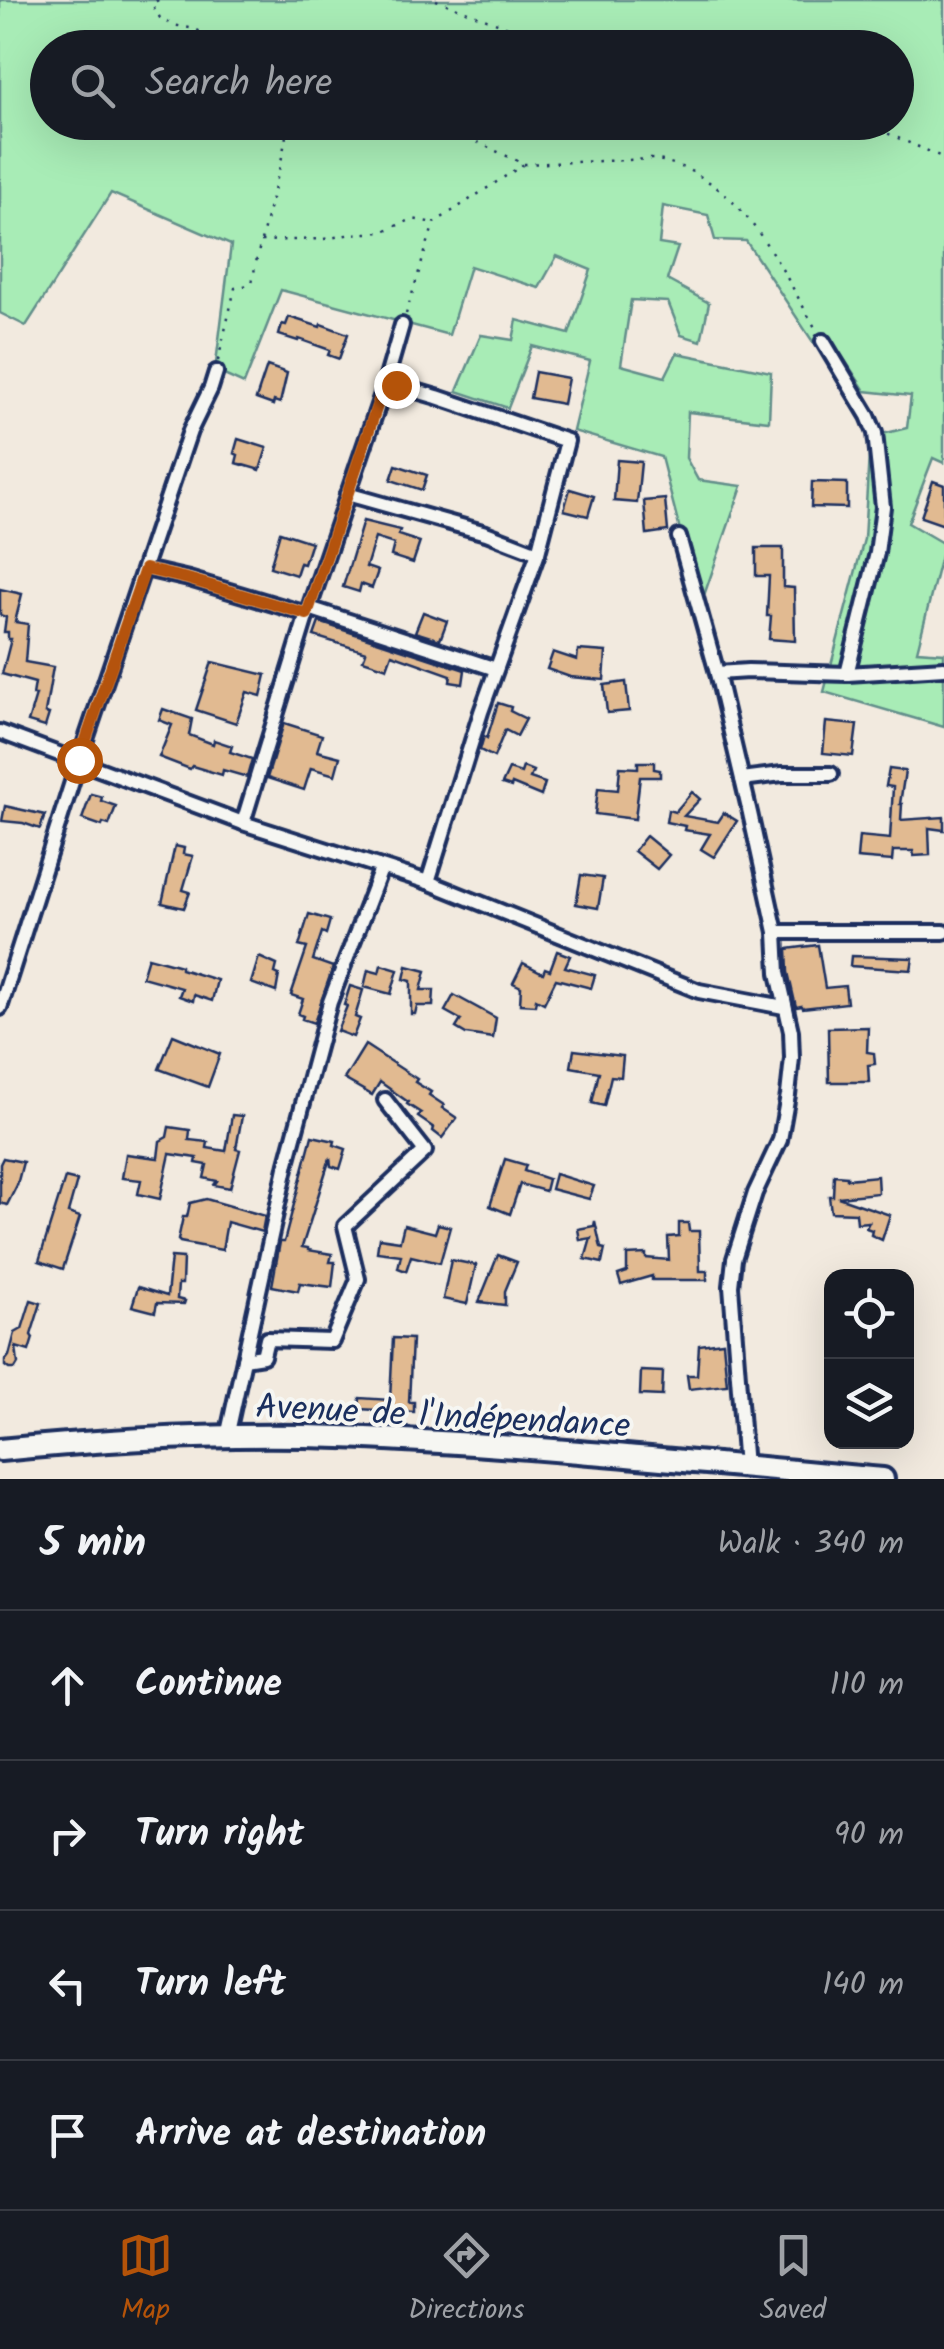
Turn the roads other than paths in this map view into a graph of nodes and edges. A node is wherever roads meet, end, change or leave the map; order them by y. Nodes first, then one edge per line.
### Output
1 (402, 325) road end
2 (823, 342) road end
3 (216, 372) road end
4 (382, 391) junction
5 (346, 494) junction
6 (679, 537) dead end
7 (538, 553) junction
8 (145, 569) junction
9 (308, 611) junction
10 (944, 668) edge
11 (496, 669) junction
12 (717, 673) junction
13 (846, 674) junction
14 (0, 732) edge
15 (79, 760) junction
16 (832, 774) dead end
17 (742, 779) junction
18 (243, 824) junction
19 (382, 869) junction
20 (428, 882) junction
21 (776, 932) junction
22 (944, 932) edge
23 (784, 1006) junction
24 (0, 1008) edge
25 (385, 1100) dead end
26 (244, 1360) junction
27 (227, 1437) junction
28 (0, 1450) edge
29 (759, 1472) edge
30 (883, 1479) edge

1 - 4 street
2 - 13 street
3 - 8 street
4 - 5 street
4 - 7 street
5 - 7 street
5 - 9 street
6 - 12 street
7 - 11 street
8 - 9 street
8 - 15 street
9 - 11 street
9 - 18 street
10 - 13 street
11 - 20 street
12 - 13 street
12 - 17 street
14 - 15 street
15 - 18 street
15 - 24 street
16 - 17 street
17 - 21 street
18 - 19 street
19 - 20 street
19 - 26 street
20 - 23 street
21 - 22 street
21 - 23 street
23 - 29 street
25 - 26 street
26 - 27 street
27 - 28 main road, Avenue de l'Indépendance
27 - 29 main road, Avenue de l'Indépendance
29 - 30 main road, Avenue de l'Indépendance

